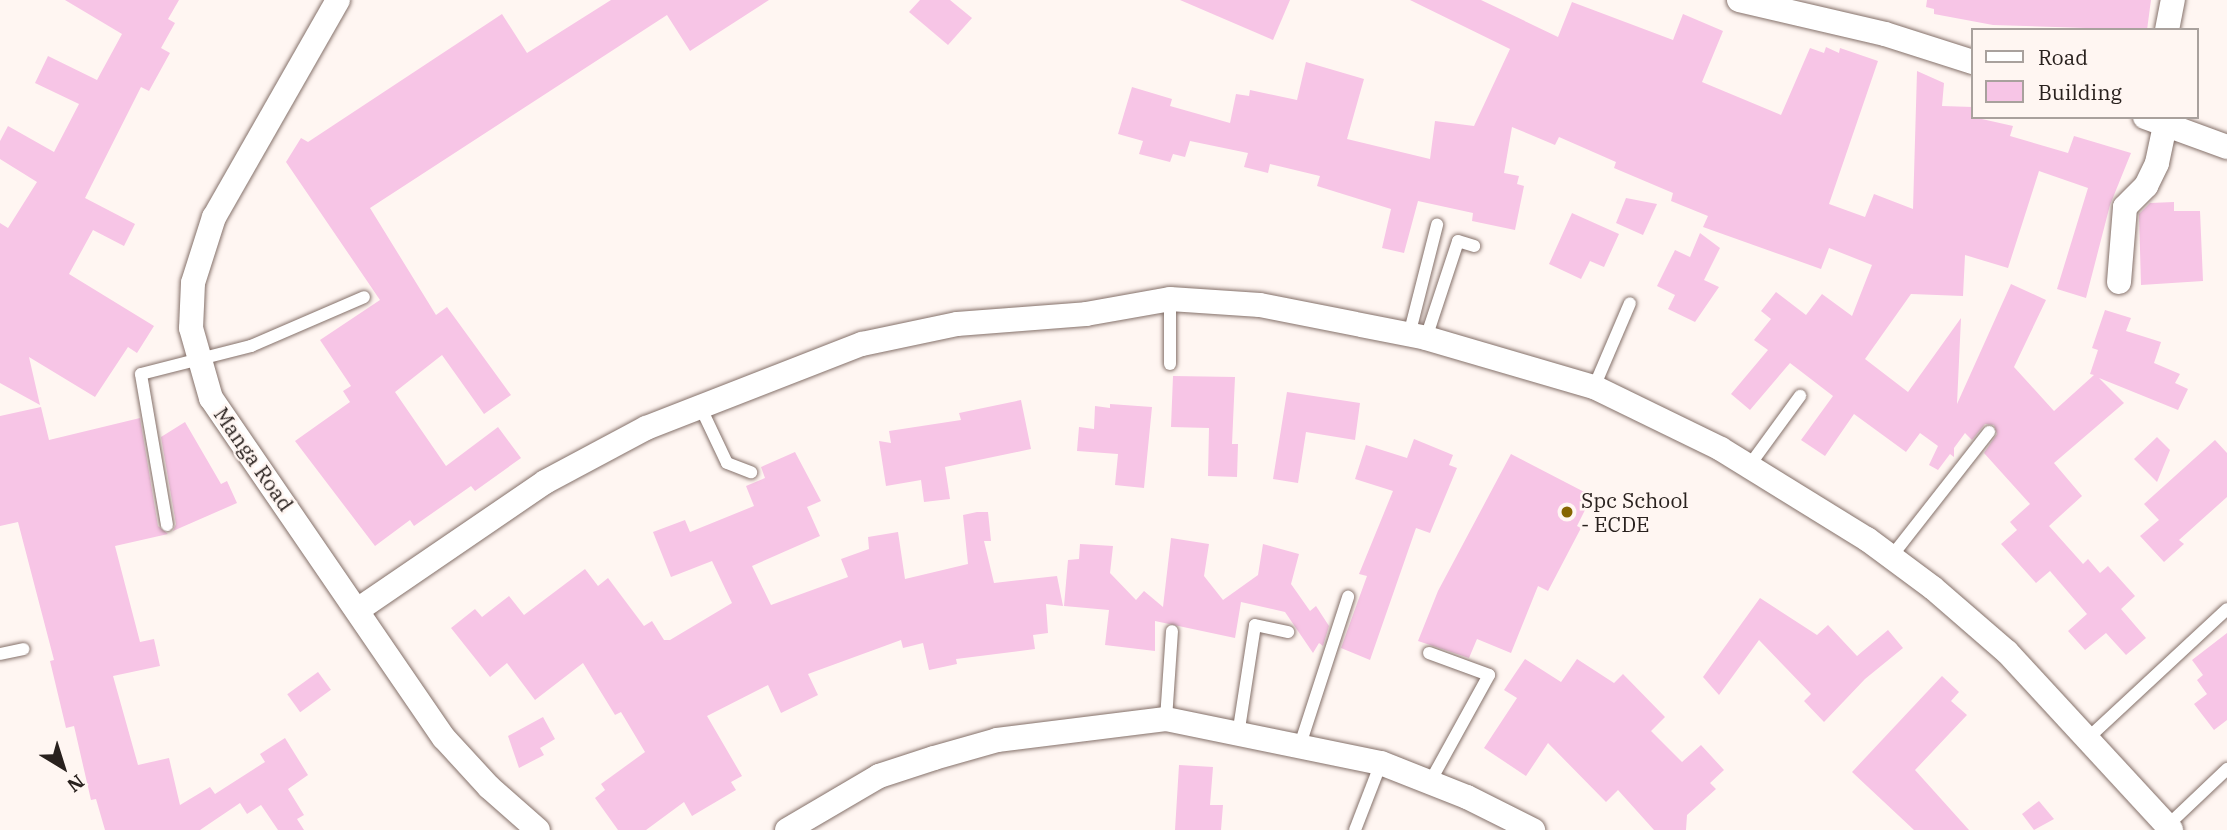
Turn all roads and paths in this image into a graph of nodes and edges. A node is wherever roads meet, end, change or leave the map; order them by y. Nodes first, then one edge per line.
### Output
1 (338, 0) edge
2 (1739, 0) edge
3 (2173, 0) edge
4 (1768, 3) edge
5 (2167, 28) edge
6 (1972, 62) edge
7 (2152, 119) edge
8 (2227, 147) edge
9 (1437, 225) dead end
10 (1474, 246) dead end
11 (2119, 282) dead end
12 (363, 297) dead end
13 (1170, 299) junction
14 (1630, 303) dead end
15 (1418, 337) junction
16 (200, 362) junction
17 (1170, 365) dead end
18 (1594, 387) junction
19 (1800, 396) dead end
20 (699, 404) junction
21 (1989, 432) dead end
22 (1749, 466) junction
23 (751, 471) dead end
24 (167, 525) dead end
25 (1891, 557) junction
26 (1348, 597) dead end
27 (359, 609) junction
28 (2227, 609) edge
29 (1172, 631) dead end
30 (1288, 632) dead end
31 (23, 649) dead end
32 (1429, 653) dead end
33 (0, 654) edge
34 (1166, 719) junction
35 (1238, 735) junction
36 (2086, 740) junction
37 (1300, 745) junction
38 (1381, 763) junction
39 (2227, 769) edge
40 (1430, 782) junction
41 (1502, 822) edge
42 (2169, 828) edge
43 (538, 830) edge
44 (787, 830) edge
45 (1355, 830) edge
46 (1533, 830) edge

1 - 16 street, Manga Road
2 - 4 street
3 - 5 street
4 - 6 street
7 - 8 street
7 - 11 street
9 - 15 lane
10 - 15 lane
12 - 16 lane
13 - 15 street
13 - 17 lane
13 - 20 street
14 - 18 lane
15 - 18 street
16 - 24 lane
16 - 27 street, Manga Road
18 - 22 street
19 - 22 lane
20 - 23 lane
20 - 27 street
21 - 25 lane
22 - 25 street
25 - 36 street
26 - 37 lane
27 - 43 street, Manga Road
28 - 36 lane
29 - 34 lane
30 - 35 lane
31 - 33 lane
32 - 40 lane
34 - 35 street
34 - 44 street
35 - 37 street
36 - 42 street
37 - 38 street
38 - 40 street
38 - 45 lane
39 - 42 lane
40 - 41 street
41 - 46 street

